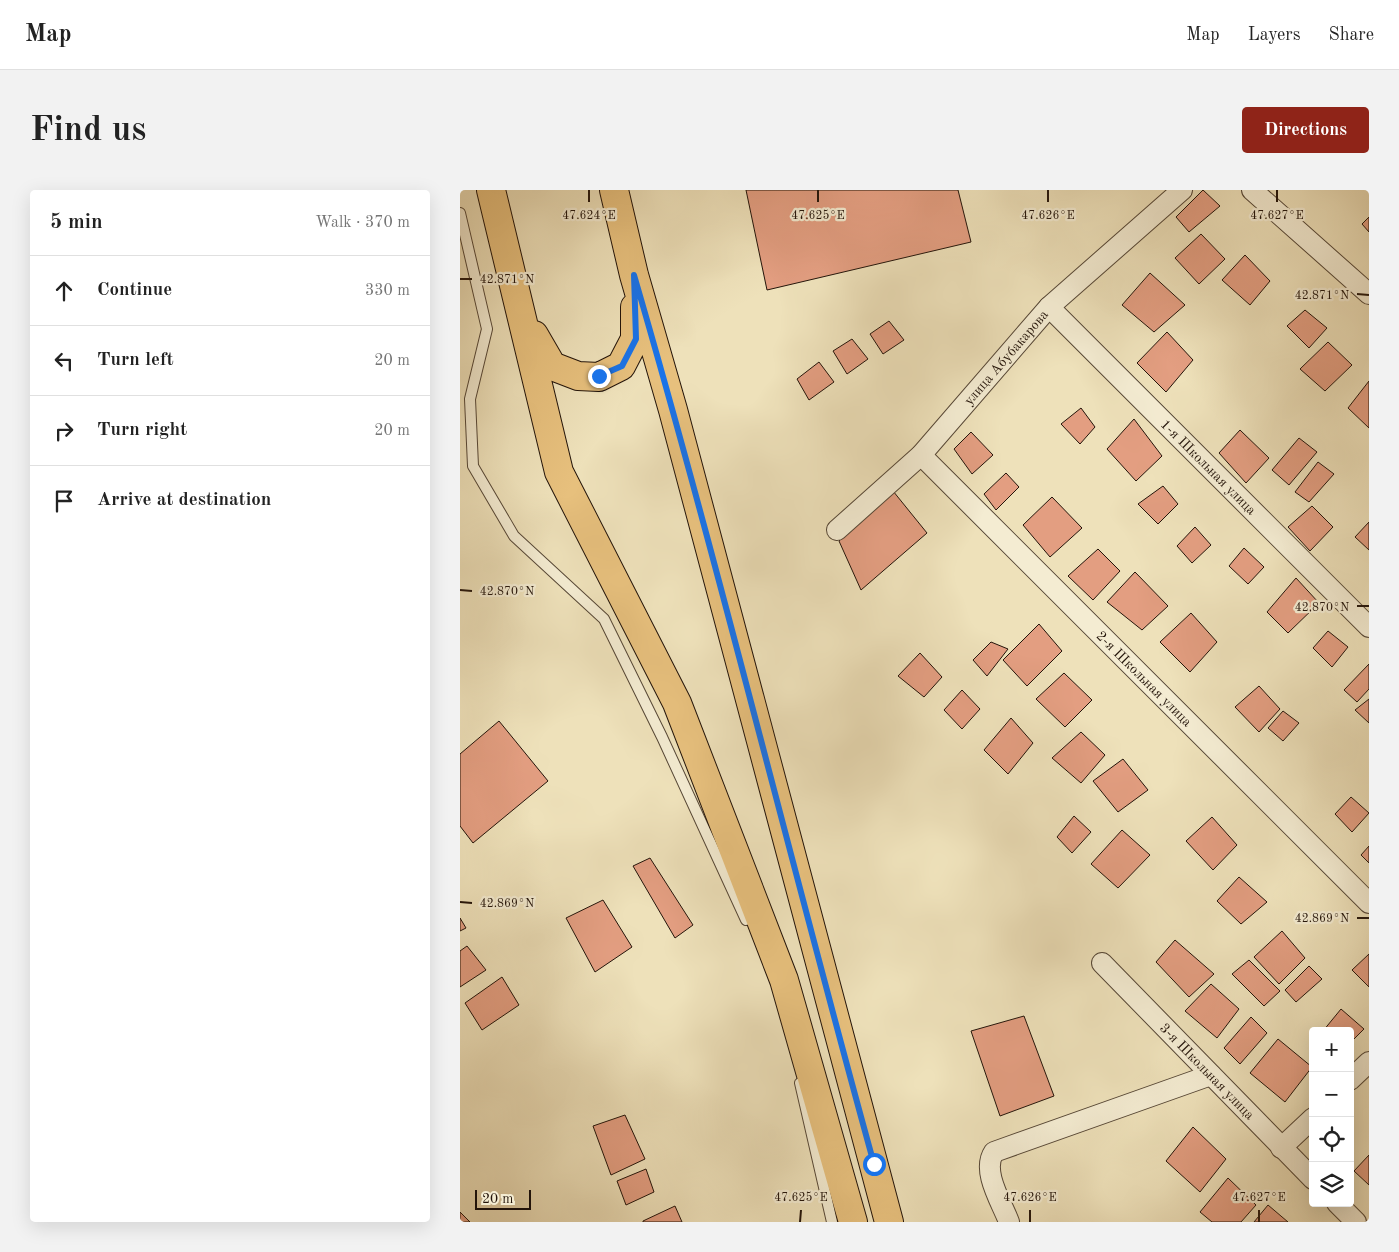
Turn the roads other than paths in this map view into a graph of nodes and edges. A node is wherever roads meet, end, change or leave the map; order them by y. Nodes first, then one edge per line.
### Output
1 (491, 190) edge
2 (614, 190) edge
3 (1182, 190) edge
4 (1252, 190) edge
5 (460, 213) edge
6 (634, 275) junction
7 (1369, 294) edge
8 (1049, 307) junction
9 (520, 312) junction
10 (921, 455) junction
11 (838, 530) dead end
12 (1369, 627) edge
13 (1369, 903) edge
14 (752, 934) dead end
15 (1102, 963) dead end
16 (780, 1006) dead end
17 (790, 1043) dead end
18 (1369, 1062) edge
19 (797, 1071) dead end
20 (1211, 1075) junction
21 (1354, 1076) edge
22 (1309, 1122) edge
23 (1282, 1148) junction
24 (1309, 1175) edge
25 (1341, 1207) edge
26 (832, 1222) edge
27 (852, 1222) edge
28 (889, 1222) edge
29 (1009, 1222) edge
30 (1356, 1222) edge

1 - 9 main road
2 - 6 main road
3 - 8 street, улица Абубакарова
4 - 7 street
5 - 14 lane
6 - 9 main road
6 - 28 main road
8 - 10 street, улица Абубакарова
8 - 12 street, 1-я Школьная улица
9 - 27 main road
10 - 11 street, улица Абубакарова
10 - 13 street, 2-я Школьная улица
15 - 20 street, 3-я Школьная улица
16 - 17 lane
18 - 21 street
19 - 26 lane
20 - 23 street, 3-я Школьная улица
20 - 29 street
22 - 23 street
23 - 24 street, 3-я Школьная улица
25 - 30 street

